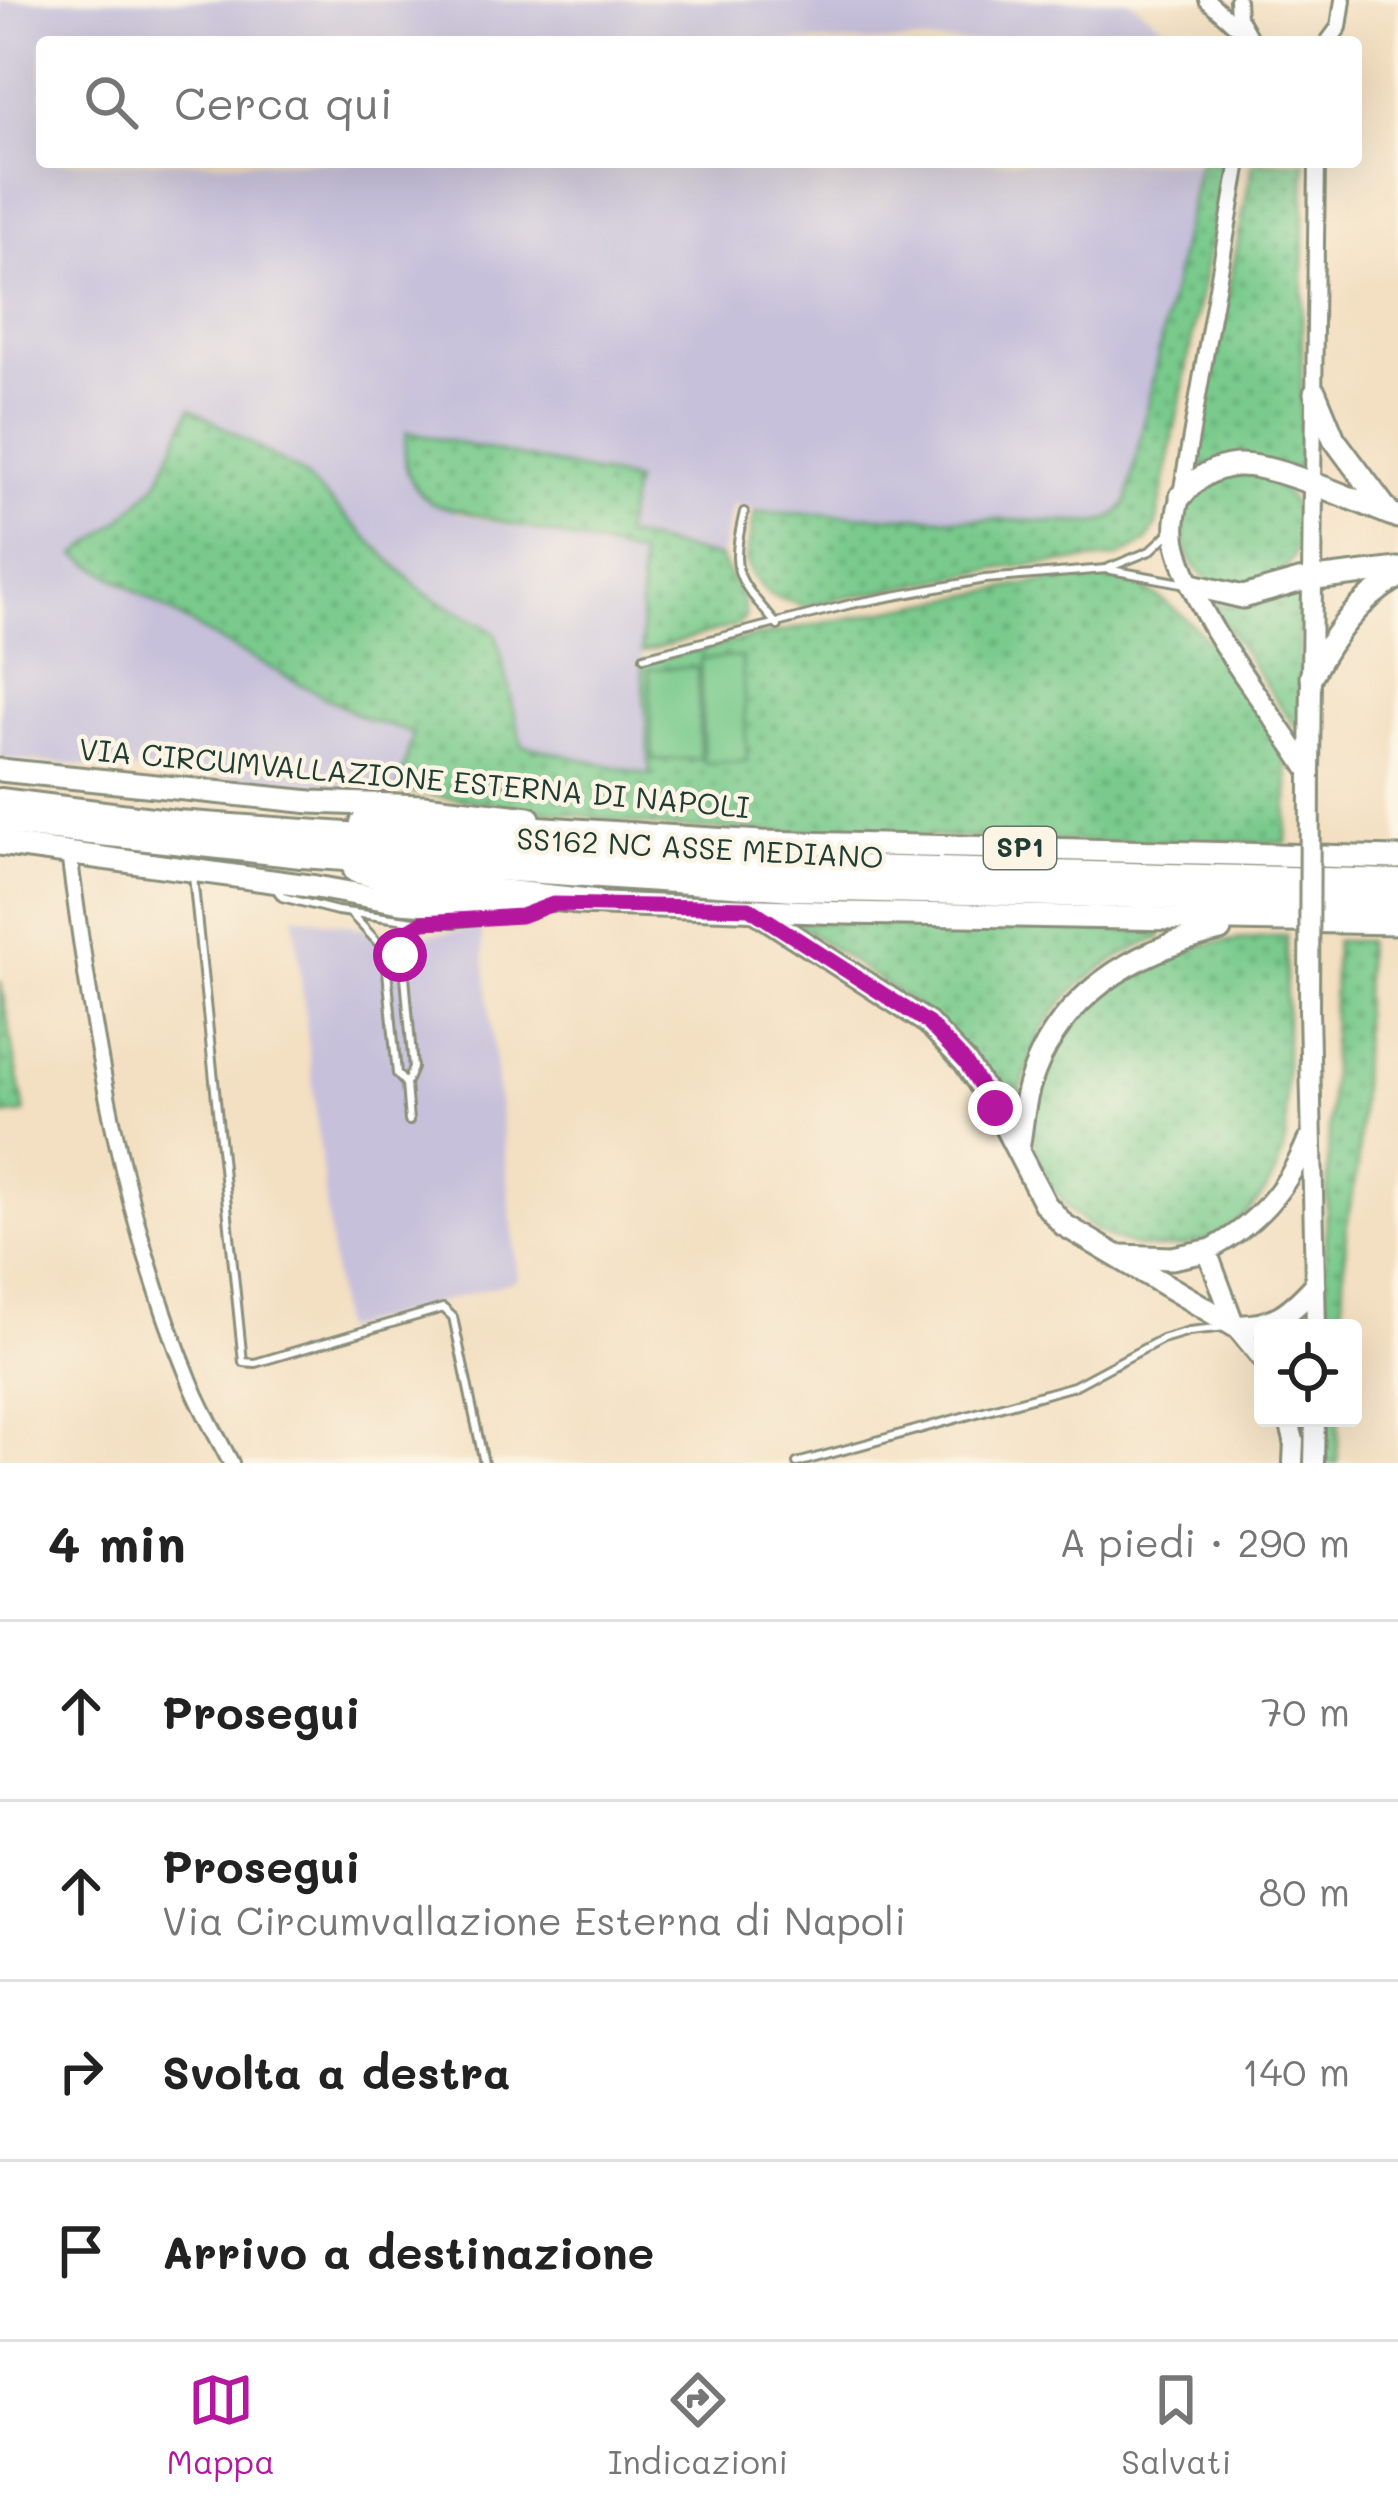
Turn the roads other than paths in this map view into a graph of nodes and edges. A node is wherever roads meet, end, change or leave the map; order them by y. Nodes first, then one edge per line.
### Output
1 (1207, 0) edge
2 (1237, 0) edge
3 (1343, 0) edge
4 (1247, 36) edge
5 (1248, 36) edge
6 (1332, 36) edge
7 (1238, 168) edge
8 (1317, 168) edge
9 (1315, 393) junction
10 (1313, 486) junction
11 (1181, 496) junction
12 (744, 512) dead end
13 (1394, 515) edge
14 (1176, 526) junction
15 (1106, 569) junction
16 (1398, 573) edge
17 (1312, 581) junction
18 (1192, 585) junction
19 (778, 626) junction
20 (644, 658) dead end
21 (1311, 676) junction
22 (0, 770) edge
23 (1310, 772) junction
24 (0, 802) edge
25 (0, 822) edge
26 (176, 823) junction
27 (643, 836) junction
28 (0, 844) edge
29 (69, 853) junction
30 (302, 855) junction
31 (1398, 858) edge
32 (193, 870) junction
33 (271, 881) junction
34 (1398, 882) edge
35 (594, 902) junction
36 (1398, 902) edge
37 (553, 904) junction
38 (749, 908) junction
39 (350, 912) junction
40 (423, 922) junction
41 (1254, 922) junction
42 (1398, 923) edge
43 (406, 1084) junction
44 (410, 1120) dead end
45 (1309, 1137) junction
46 (1018, 1149) junction
47 (1207, 1251) junction
48 (1121, 1256) junction
49 (1314, 1287) junction
50 (1316, 1319) edge
51 (1235, 1326) junction
52 (1254, 1349) edge
53 (1290, 1427) edge
54 (1315, 1427) edge
55 (231, 1463) edge
56 (484, 1463) edge
57 (796, 1463) edge
58 (1293, 1463) edge
59 (1314, 1463) edge

1 - 4 street
2 - 5 street
3 - 6 street
7 - 11 street
8 - 9 street
9 - 10 street
9 - 13 main road
10 - 11 main road
10 - 13 main road
10 - 17 main road
11 - 14 main road
12 - 19 lane
14 - 15 lane
14 - 18 main road
15 - 18 lane
15 - 19 lane
16 - 17 main road
16 - 21 main road
17 - 18 main road
17 - 21 main road
18 - 23 main road
19 - 20 lane
21 - 23 main road
22 - 27 main road, VIA CIRCUMVALLAZIONE ESTERNA DI NAPOLI / SP1
23 - 45 main road, bridge
24 - 26 highway, SS162 NC ASSE MEDIANO
25 - 30 highway, SS162 NC ASSE MEDIANO
26 - 27 highway
26 - 34 highway, SS162 NC ASSE MEDIANO
27 - 31 main road, VIA CIRCUMVALLAZIONE ESTERNA DI NAPOLI / SP1
28 - 29 main road
29 - 32 main road
29 - 55 street
30 - 35 highway
30 - 36 highway, SS162 NC ASSE MEDIANO
32 - 33 main road
32 - 56 lane
33 - 37 main road
33 - 39 lane
35 - 37 main road
35 - 38 main road
37 - 40 lane
38 - 41 main road
38 - 46 main road
39 - 40 lane
39 - 43 lane
40 - 43 lane
41 - 42 main road
41 - 46 main road
43 - 44 lane
45 - 47 main road
45 - 49 main road
46 - 48 main road
47 - 48 main road
47 - 51 main road
48 - 51 main road
49 - 50 main road
49 - 51 main road
51 - 52 main road
51 - 57 lane
53 - 58 main road
54 - 59 main road

